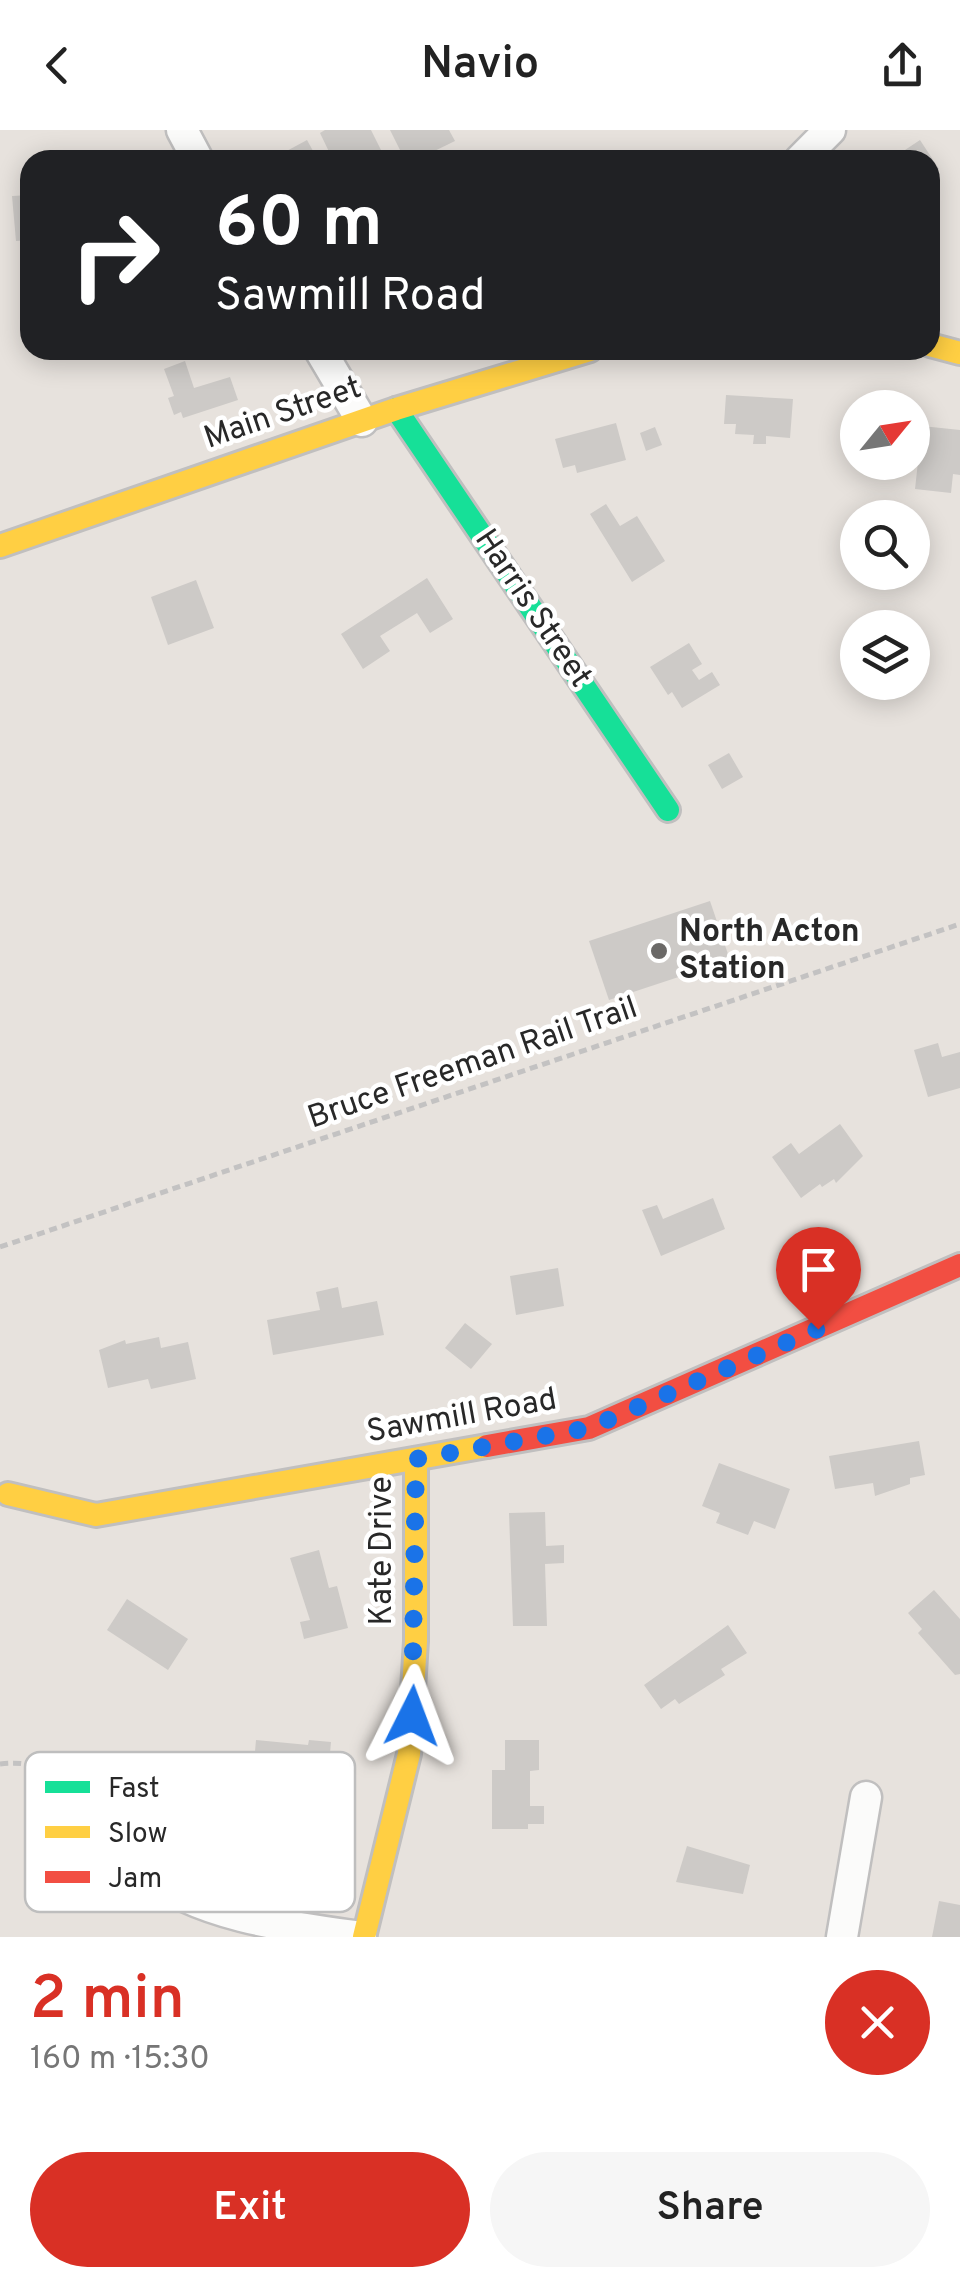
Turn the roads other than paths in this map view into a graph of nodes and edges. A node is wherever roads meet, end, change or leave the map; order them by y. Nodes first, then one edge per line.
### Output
1 (326, 360) edge
2 (557, 360) edge
3 (396, 408) junction
4 (362, 421) junction
5 (0, 546) edge
6 (668, 810) dead end
7 (960, 1265) edge
8 (416, 1459) junction
9 (8, 1494) dead end
10 (866, 1798) dead end
11 (238, 1912) edge
12 (362, 1937) edge
13 (842, 1937) edge

1 - 4 street
2 - 3 street, Main Street
3 - 4 street, Main Street
3 - 6 street, Harris Street
4 - 5 street, Main Street
7 - 8 street, Sawmill Road
8 - 9 street, Sawmill Road
8 - 12 street, Kate Drive
10 - 13 street
11 - 12 street

